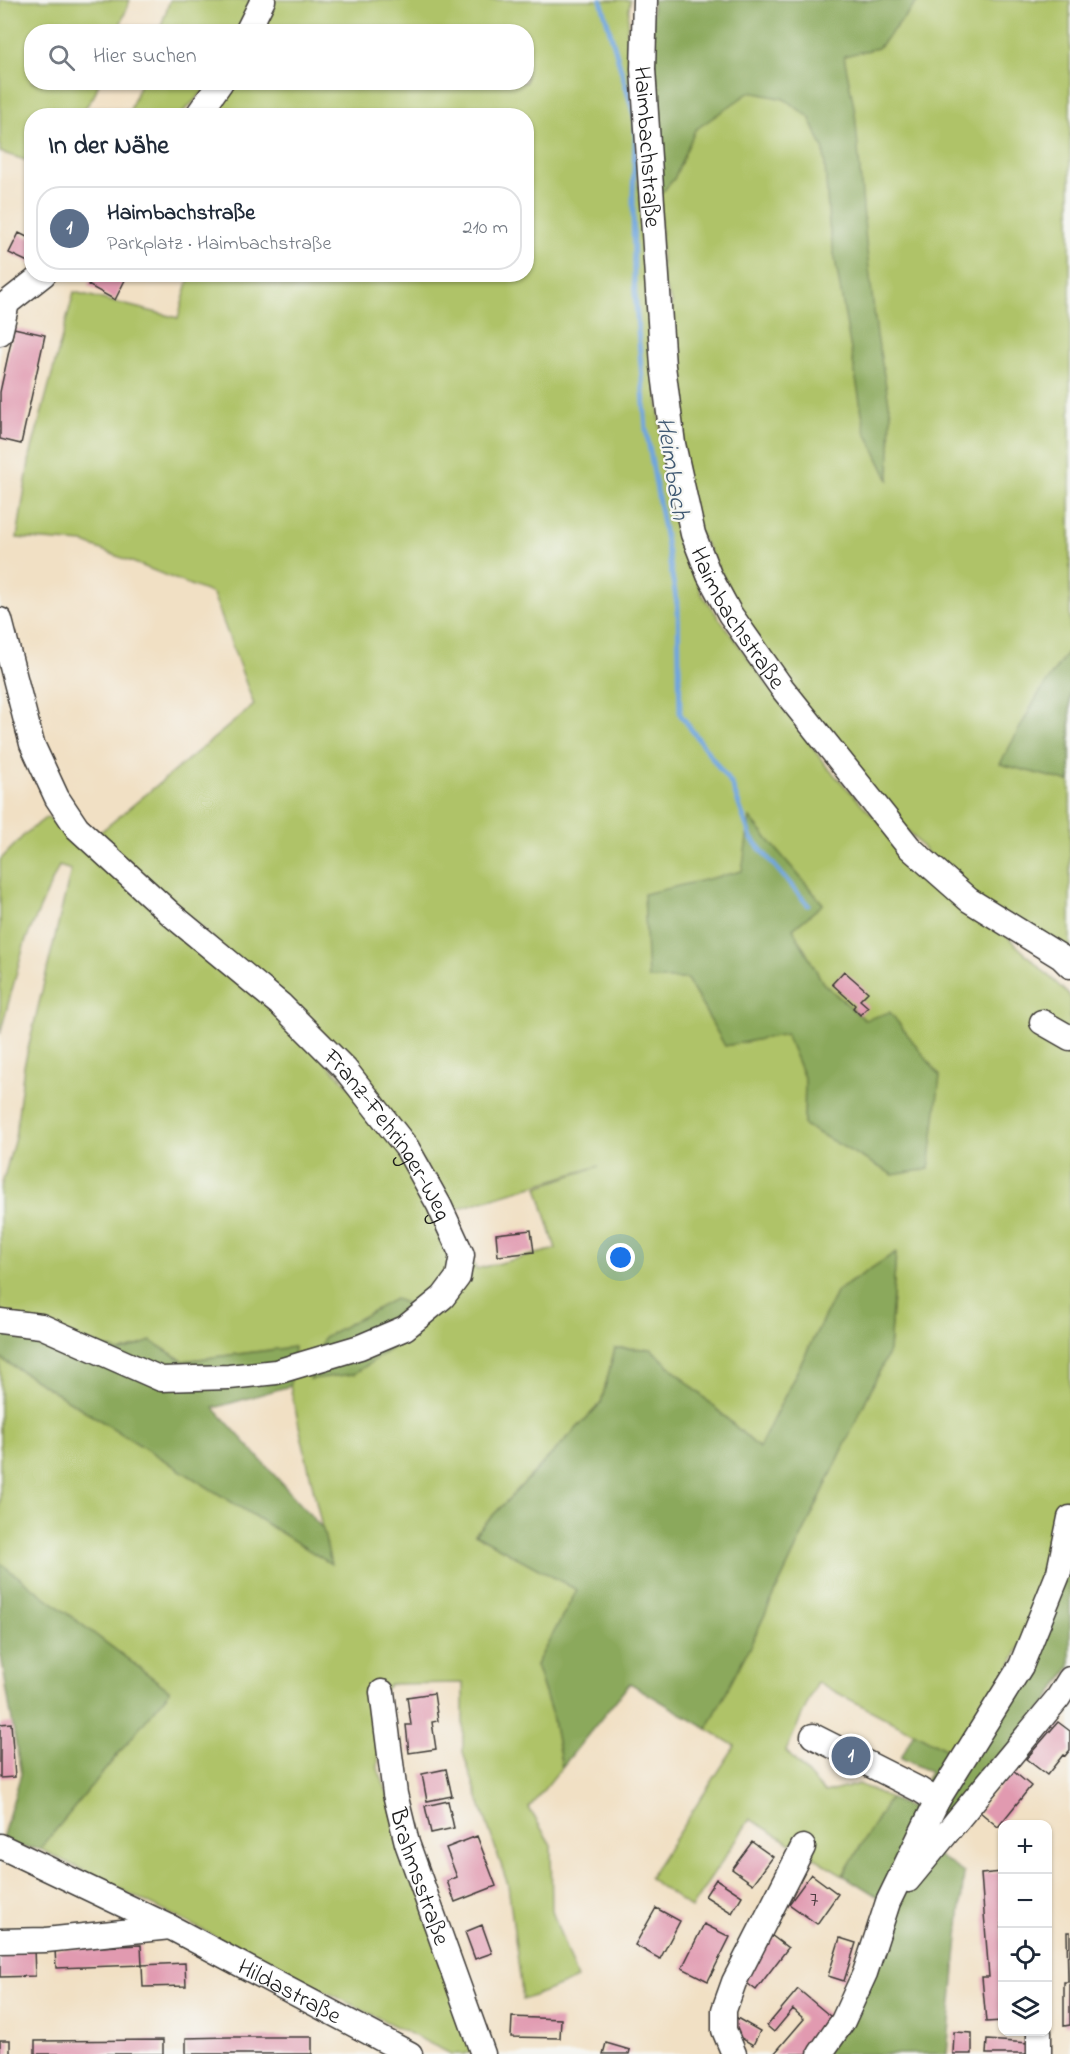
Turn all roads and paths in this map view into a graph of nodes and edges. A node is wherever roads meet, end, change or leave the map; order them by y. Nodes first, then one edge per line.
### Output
1 (263, 0) edge
2 (645, 0) edge
3 (251, 24) edge
4 (215, 90) edge
5 (202, 108) edge
6 (34, 282) edge
7 (0, 333) edge
8 (0, 620) edge
9 (1070, 966) edge
10 (1042, 1022) dead end
11 (1070, 1038) edge
12 (0, 1321) edge
13 (1070, 1518) edge
14 (1070, 1680) edge
15 (382, 1692) dead end
16 (813, 1736) dead end
17 (937, 1802) junction
18 (0, 1846) edge
19 (802, 1847) dead end
20 (888, 1902) junction
21 (170, 1926) junction
22 (0, 1941) edge
23 (1039, 2036) edge
24 (410, 2054) edge
25 (483, 2054) edge
26 (734, 2054) edge
27 (820, 2054) edge
28 (1039, 2054) edge

1 - 3 street
2 - 9 street, Haimbachstraße
4 - 5 street
6 - 7 street
8 - 12 street, Franz-Fehringer-Weg
10 - 11 street
13 - 17 street
14 - 20 street
15 - 25 street, Brahmsstraße
16 - 17 street
17 - 20 street
18 - 21 street, Hildastraße
19 - 26 street
20 - 27 street
21 - 22 street
21 - 24 street, Hildastraße
23 - 28 street

